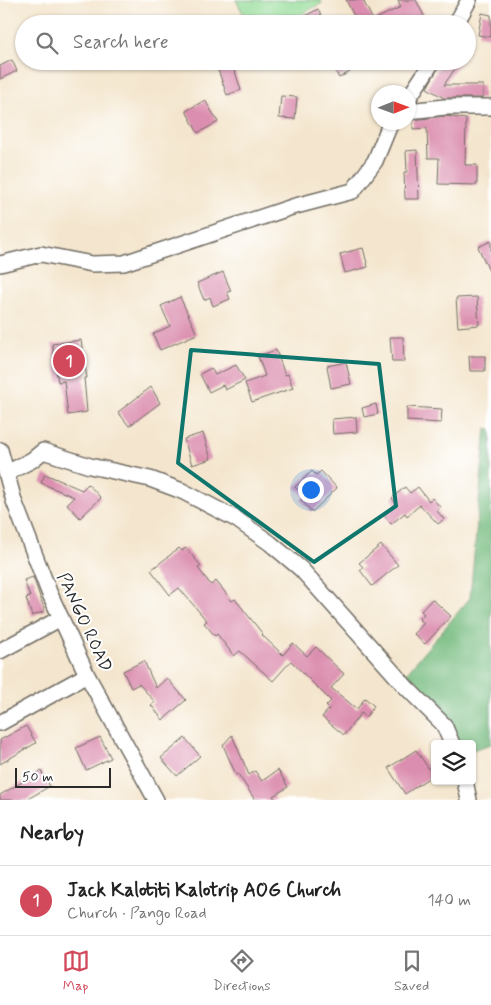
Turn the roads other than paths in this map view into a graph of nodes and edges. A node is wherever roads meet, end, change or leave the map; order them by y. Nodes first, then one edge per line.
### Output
1 (469, 0) edge
2 (461, 15) edge
3 (427, 70) edge
4 (416, 87) edge
5 (491, 107) edge
6 (416, 110) edge
7 (388, 130) edge
8 (0, 264) edge
9 (0, 450) edge
10 (7, 474) junction
11 (61, 618) junction
12 (0, 650) edge
13 (87, 675) junction
14 (0, 723) edge
15 (450, 740) edge
16 (466, 785) edge
17 (156, 800) edge
18 (469, 800) edge

1 - 2 street
3 - 4 street
5 - 6 street
7 - 8 street
9 - 10 street, PANGO ROAD
10 - 11 street, PANGO ROAD
10 - 15 street
11 - 12 street
11 - 13 street, PANGO ROAD
13 - 14 street
13 - 17 street, PANGO ROAD
16 - 18 street

